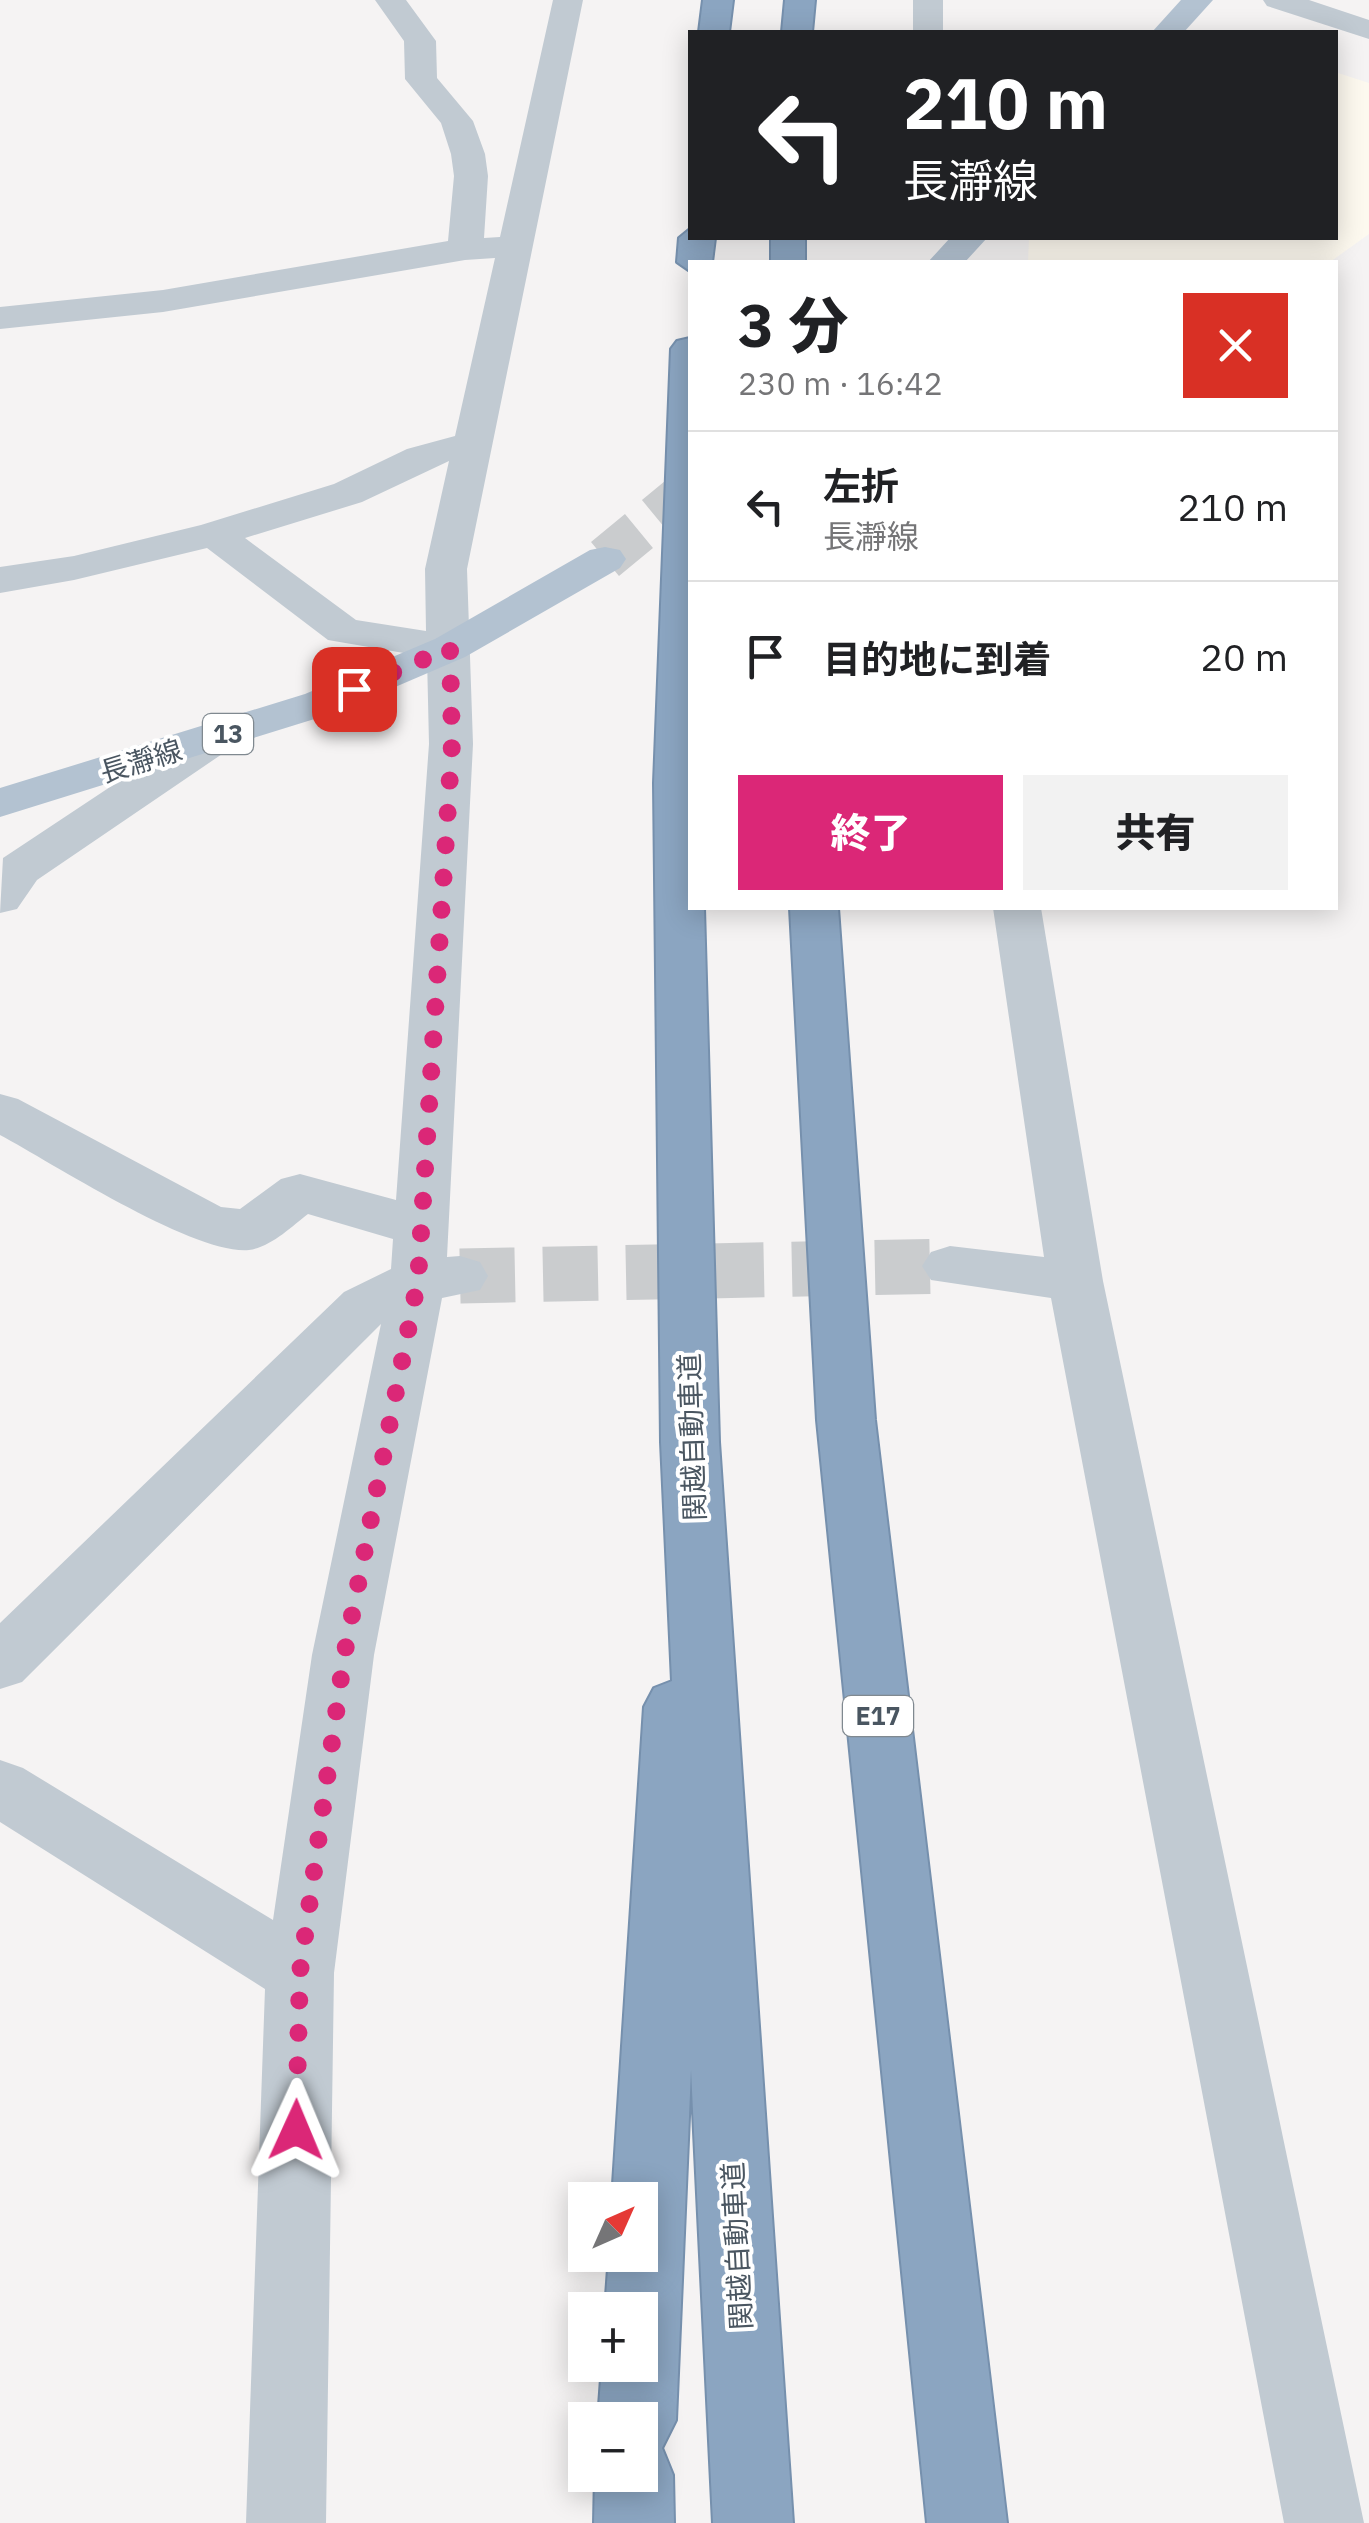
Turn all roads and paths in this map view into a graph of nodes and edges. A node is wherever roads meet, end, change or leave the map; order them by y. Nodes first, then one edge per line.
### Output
1 (390, 0) edge
2 (568, 0) edge
3 (718, 0) edge
4 (800, 0) edge
5 (928, 0) edge
6 (1198, 0) edge
7 (1278, 0) edge
8 (714, 30) edge
9 (797, 30) edge
10 (928, 30) edge
11 (1168, 30) edge
12 (1369, 30) edge
13 (491, 248) junction
14 (0, 318) edge
15 (688, 412) edge
16 (476, 442) junction
17 (214, 534) junction
18 (605, 560) tunnel mouth
19 (0, 580) edge
20 (450, 648) junction
21 (212, 740) junction
22 (0, 803) edge
23 (0, 898) edge
24 (814, 910) edge
25 (1018, 910) edge
26 (0, 1112) edge
27 (434, 1261) junction
28 (950, 1266) tunnel mouth
29 (1075, 1281) junction
30 (690, 1442) junction
31 (0, 1663) edge
32 (0, 1788) edge
33 (300, 1972) junction
34 (644, 2292) edge
35 (634, 2492) edge
36 (286, 2523) edge
37 (634, 2523) edge
38 (753, 2523) edge
39 (967, 2523) edge
40 (1324, 2523) edge

1 - 13 street
2 - 13 street
3 - 8 highway
4 - 9 highway
5 - 10 street
6 - 11 main road
7 - 12 street
13 - 14 street
13 - 16 street
15 - 30 highway, 関越自動車道
16 - 17 street
16 - 20 street
17 - 19 street
17 - 20 street
18 - 20 main road, 長瀞線 / 13
20 - 21 main road, 長瀞線 / 13
20 - 27 street
21 - 22 main road, 長瀞線 / 13
21 - 23 street
24 - 39 highway, E17
25 - 29 street
26 - 27 street
27 - 31 street
27 - 33 street
28 - 29 street
29 - 40 street
30 - 34 highway
30 - 38 highway, 関越自動車道
32 - 33 street
33 - 36 street
35 - 37 highway

